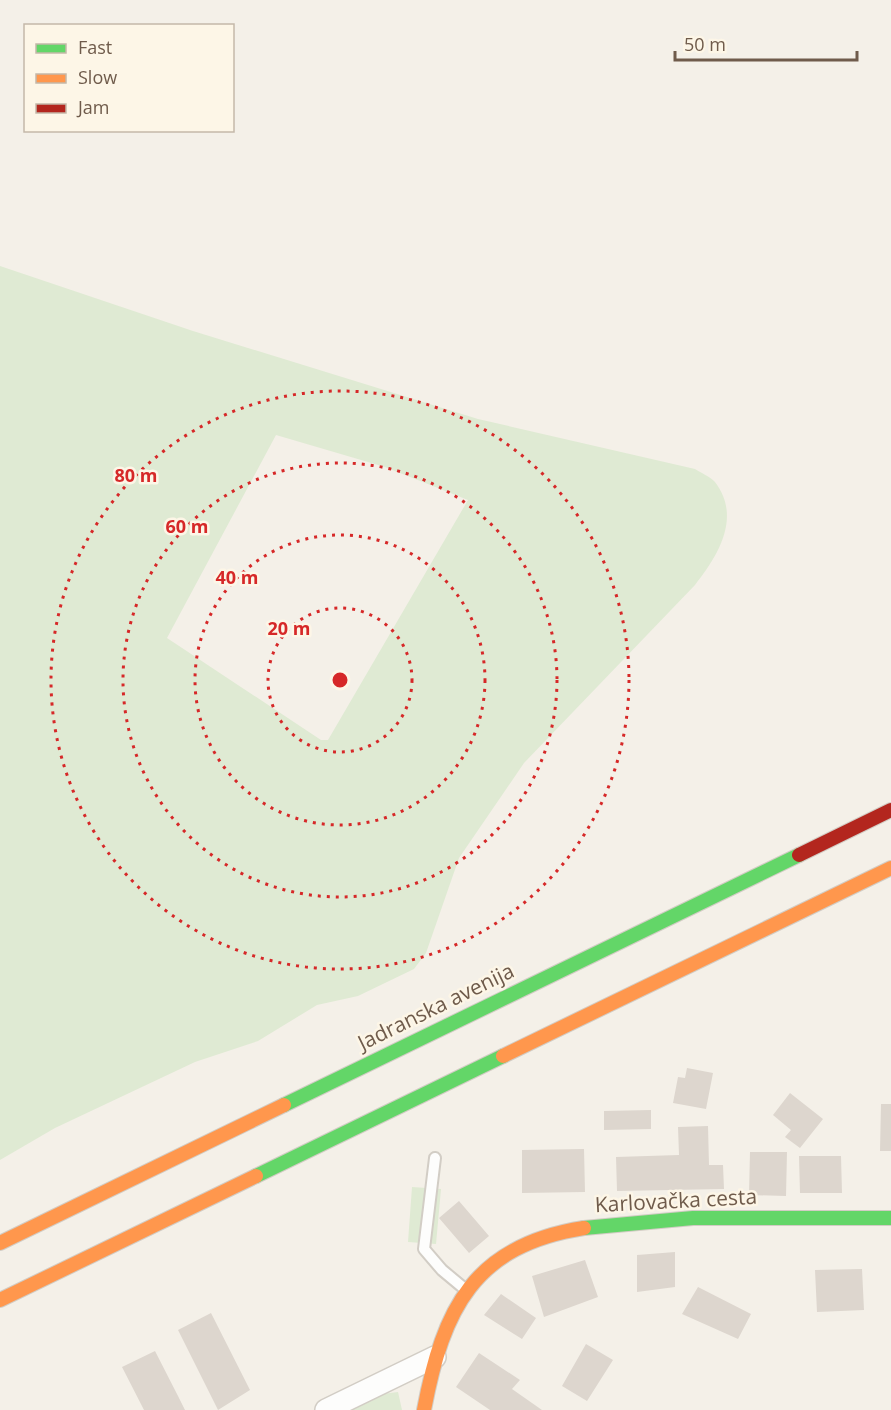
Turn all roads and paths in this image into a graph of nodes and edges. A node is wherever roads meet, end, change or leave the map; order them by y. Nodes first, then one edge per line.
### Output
1 (891, 810) edge
2 (891, 868) edge
3 (435, 1158) dead end
4 (891, 1218) edge
5 (0, 1244) edge
6 (466, 1290) junction
7 (0, 1300) edge
8 (435, 1357) junction
9 (326, 1410) edge
10 (424, 1410) edge

1 - 5 main road, Jadranska avenija
2 - 7 main road
3 - 6 lane
4 - 6 main road, Karlovačka cesta
6 - 8 main road, Karlovačka cesta
8 - 9 street
8 - 10 main road, Karlovačka cesta

